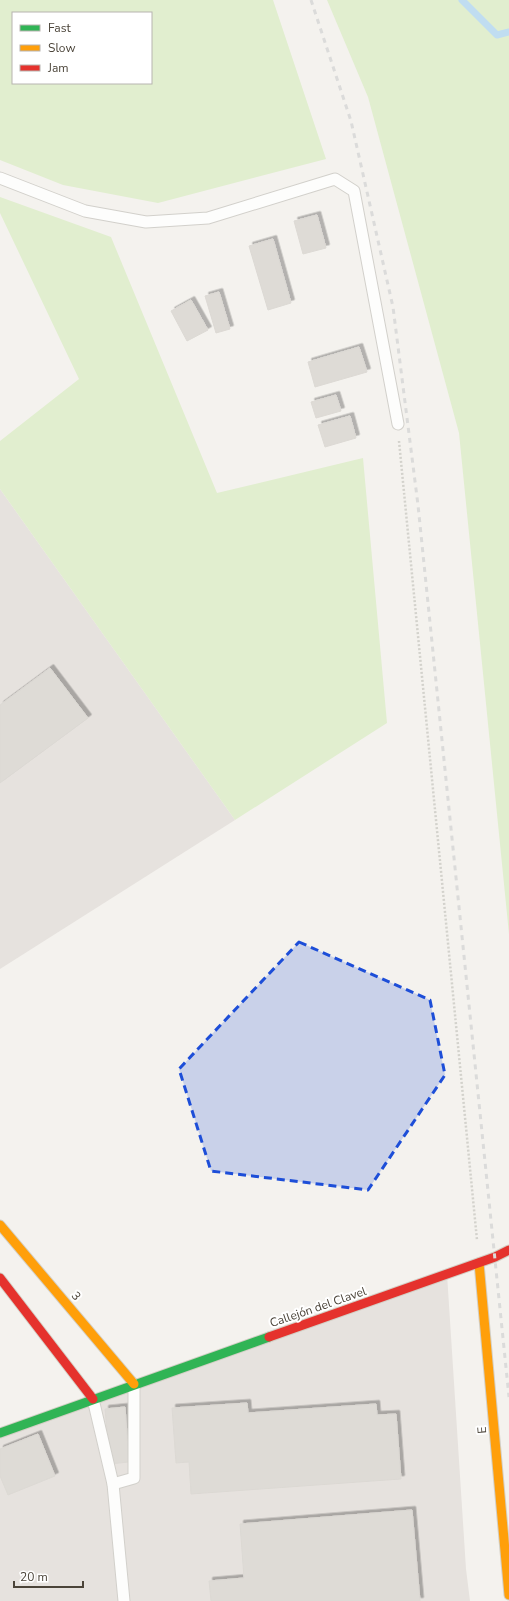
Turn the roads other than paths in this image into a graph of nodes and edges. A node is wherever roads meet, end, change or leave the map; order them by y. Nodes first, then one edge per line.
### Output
1 (0, 178) edge
2 (398, 424) road end
3 (0, 1224) edge
4 (509, 1250) edge
5 (479, 1263) junction
6 (0, 1278) edge
7 (134, 1384) junction
8 (93, 1399) junction
9 (0, 1433) edge
10 (113, 1484) junction
11 (509, 1595) edge
12 (124, 1601) edge

1 - 2 lane
3 - 7 street, 3
4 - 5 street, Callejón del Clavel
5 - 7 street, Callejón del Clavel
5 - 11 street, E
6 - 8 street
7 - 8 street, Callejón del Clavel
7 - 10 lane
8 - 9 street
8 - 10 lane
10 - 12 lane

